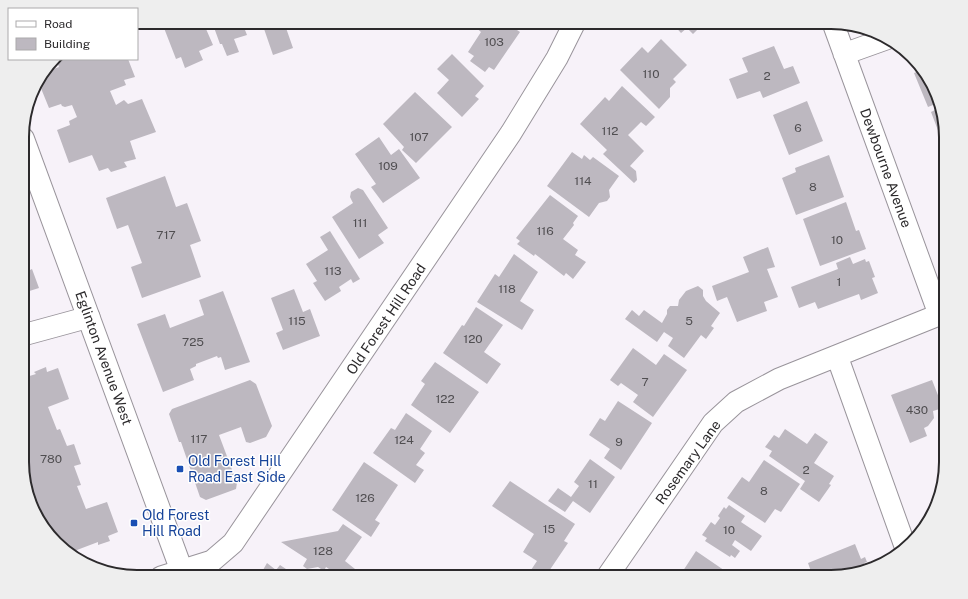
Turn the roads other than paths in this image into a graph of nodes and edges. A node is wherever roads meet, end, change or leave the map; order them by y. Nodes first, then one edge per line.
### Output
1 (572, 29) edge
2 (836, 29) edge
3 (880, 40) edge
4 (844, 54) junction
5 (29, 155) edge
6 (939, 303) edge
7 (939, 315) edge
8 (89, 317) junction
9 (29, 333) edge
10 (837, 356) junction
11 (903, 542) edge
12 (181, 570) edge
13 (191, 570) edge
14 (612, 570) edge

1 - 13 street, Old Forest Hill Road
2 - 4 street, Dewbourne Avenue
3 - 4 street
4 - 6 street, Dewbourne Avenue
5 - 8 main road, Eglinton Avenue West
7 - 10 street, Rosemary Lane
8 - 9 street
8 - 12 main road, Eglinton Avenue West
10 - 11 street
10 - 14 street, Rosemary Lane

